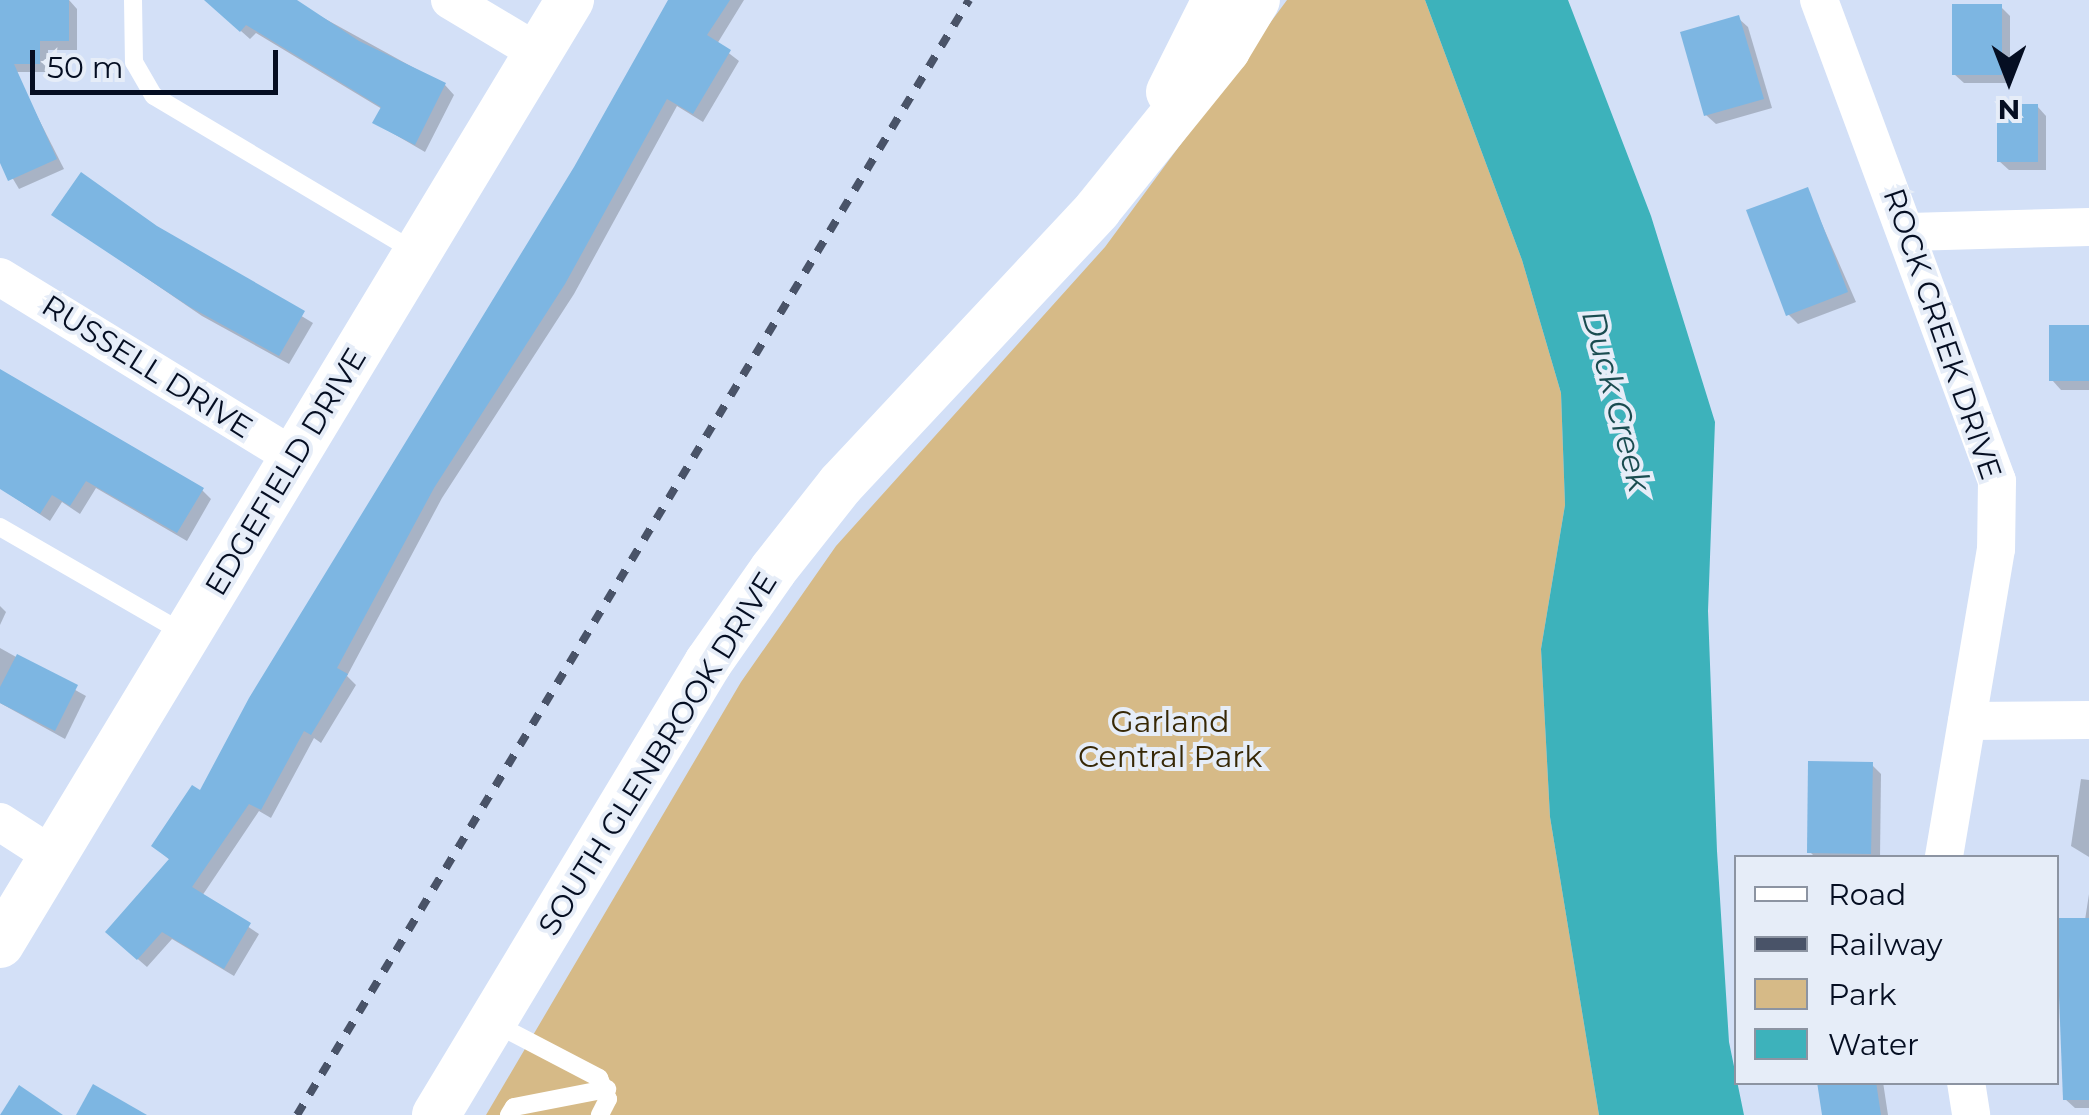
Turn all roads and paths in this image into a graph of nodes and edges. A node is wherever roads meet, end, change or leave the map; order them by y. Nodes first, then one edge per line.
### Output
1 (134, 0) edge
2 (450, 0) edge
3 (570, 0) edge
4 (1216, 0) edge
5 (1256, 0) edge
6 (1819, 0) edge
7 (537, 52) junction
8 (1146, 145) junction
9 (2089, 226) edge
10 (1909, 232) junction
11 (418, 253) junction
12 (0, 276) edge
13 (295, 458) junction
14 (0, 528) edge
15 (188, 635) junction
16 (2089, 720) edge
17 (1968, 721) junction
18 (0, 822) edge
19 (1945, 855) edge
20 (53, 856) junction
21 (0, 944) edge
22 (492, 1022) junction
23 (1967, 1085) edge
24 (606, 1090) junction
25 (436, 1115) edge
26 (509, 1115) edge
27 (600, 1115) edge
28 (1972, 1115) edge

1 - 11 lane
2 - 7 street
3 - 7 street, EDGEFIELD DRIVE
4 - 8 street, SOUTH GLENBROOK DRIVE
5 - 8 street, SOUTH GLENBROOK DRIVE
6 - 10 street, ROCK CREEK DRIVE
7 - 11 street, EDGEFIELD DRIVE
8 - 22 street, SOUTH GLENBROOK DRIVE
9 - 10 street
10 - 17 street, ROCK CREEK DRIVE
11 - 13 street, EDGEFIELD DRIVE
12 - 13 street, RUSSELL DRIVE
13 - 15 street, EDGEFIELD DRIVE
14 - 15 lane
15 - 20 street, EDGEFIELD DRIVE
16 - 17 street
17 - 19 street, ROCK CREEK DRIVE
18 - 20 street
20 - 21 street, EDGEFIELD DRIVE
22 - 24 lane
22 - 25 street, SOUTH GLENBROOK DRIVE
23 - 28 street
24 - 26 lane
24 - 27 lane

